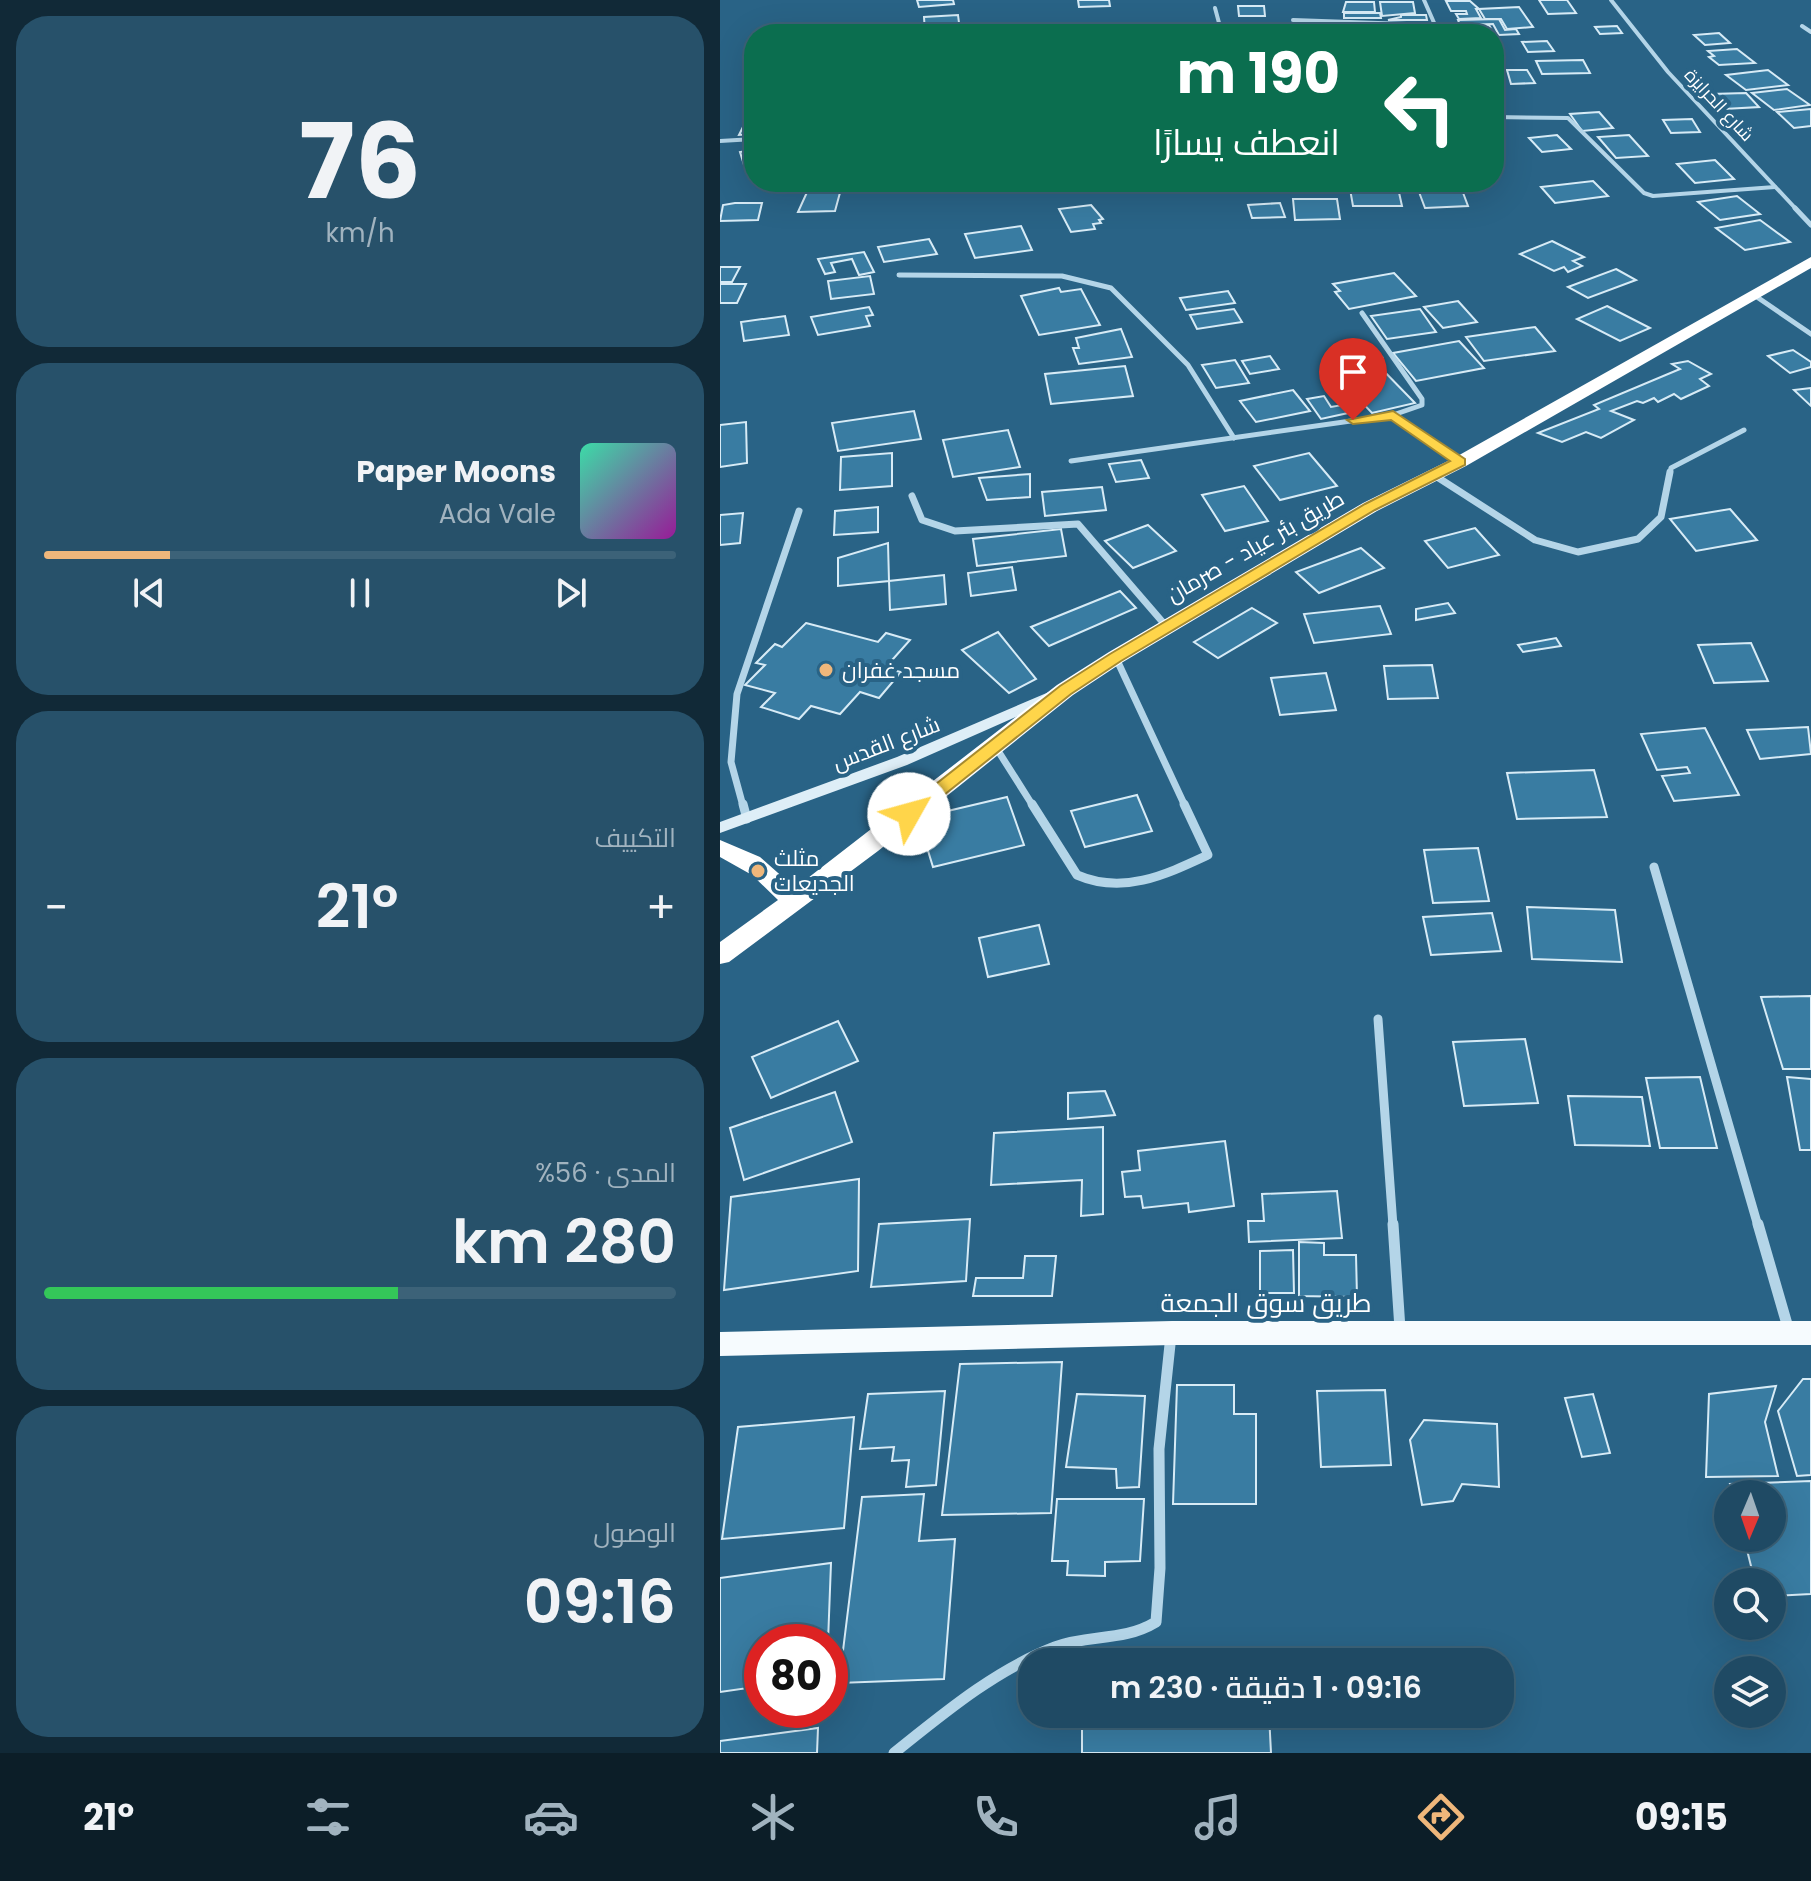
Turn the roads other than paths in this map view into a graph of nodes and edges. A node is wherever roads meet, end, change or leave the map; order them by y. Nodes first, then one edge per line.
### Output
1 (1424, 0) edge
2 (1611, 0) edge
3 (1215, 8) dead end
4 (1293, 20) dead end
5 (1219, 24) edge
6 (1407, 24) edge
7 (1435, 24) edge
8 (1802, 26) dead end
9 (1811, 32) edge
10 (1504, 117) edge
11 (744, 140) edge
12 (720, 141) edge
13 (1775, 187) junction
14 (1811, 225) edge
15 (1811, 262) edge
16 (899, 275) dead end
17 (1754, 295) junction
18 (1362, 313) dead end
19 (1811, 334) edge
20 (1393, 415) junction
21 (1744, 430) dead end
22 (1234, 438) junction
23 (1071, 461) dead end
24 (1460, 462) junction
25 (1434, 475) junction
26 (912, 496) dead end
27 (799, 511) dead end
28 (1166, 626) junction
29 (1116, 657) junction
30 (1065, 690) junction
31 (995, 746) junction
32 (747, 819) junction
33 (720, 828) edge
34 (720, 848) edge
35 (1654, 867) dead end
36 (792, 901) junction
37 (720, 955) edge
38 (1378, 1019) dead end
39 (1172, 1333) junction
40 (1400, 1334) junction
41 (1801, 1334) edge
42 (720, 1344) edge
43 (894, 1753) edge

1 - 7 street
2 - 13 street, شارع الحرايزة
3 - 5 street
4 - 6 street
8 - 9 street
10 - 13 street
11 - 12 street
13 - 14 street, شارع الحرايزة
15 - 17 highway, طريق بئر عياد - صرمان
16 - 22 street
17 - 19 street
17 - 24 highway, طريق بئر عياد - صرمان
18 - 20 street
20 - 22 street
20 - 24 street
21 - 25 street
22 - 23 street
24 - 25 highway, طريق بئر عياد - صرمان
25 - 28 highway, طريق بئر عياد - صرمان
26 - 28 street
27 - 32 street
28 - 29 highway, طريق بئر عياد - صرمان
29 - 30 highway, طريق بئر عياد - صرمان
29 - 31 street
30 - 31 highway, طريق بئر عياد - صرمان
30 - 32 street, شارع القدس
31 - 36 highway, طريق بئر عياد - صرمان
32 - 33 street, شارع القدس
34 - 36 highway
35 - 41 street
36 - 37 highway, طريق بئر عياد - صرمان
38 - 40 street
39 - 40 main road, طريق سوق الجمعة
39 - 42 main road, طريق سوق الجمعة
39 - 43 street
40 - 41 main road, طريق سوق الجمعة

